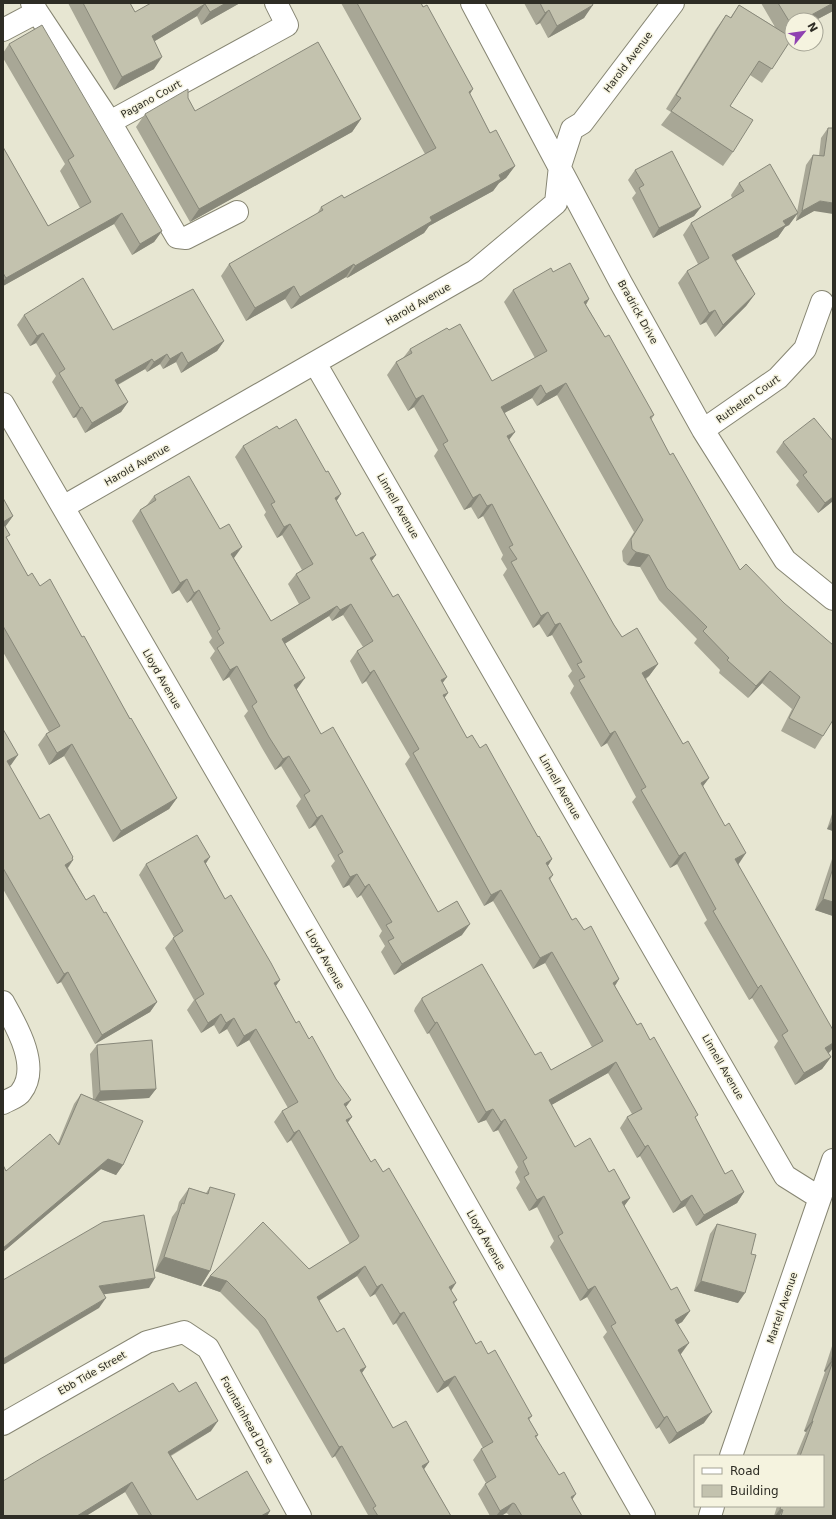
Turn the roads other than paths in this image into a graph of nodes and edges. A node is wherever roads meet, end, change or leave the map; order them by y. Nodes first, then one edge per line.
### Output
1 (276, 3) edge
2 (472, 3) edge
3 (673, 3) edge
4 (34, 8) edge
5 (3, 30) edge
6 (110, 122) junction
7 (560, 166) junction
8 (237, 212) dead end
9 (822, 302) dead end
10 (315, 362) junction
11 (3, 404) edge
12 (703, 430) junction
13 (63, 507) junction
14 (833, 599) edge
15 (3, 1002) edge
16 (3, 1103) edge
17 (833, 1160) edge
18 (820, 1198) junction
19 (184, 1332) joint
20 (3, 1424) edge
21 (731, 1455) edge
22 (300, 1516) edge
23 (644, 1516) edge

1 - 6 street, Pagano Court
2 - 7 street, Bradrick Drive
3 - 7 street, Harold Avenue
4 - 5 street, Pagano Court
4 - 6 street, Pagano Court
6 - 8 street
7 - 10 street, Harold Avenue
7 - 12 street, Bradrick Drive
9 - 12 street, Ruthelen Court
10 - 13 street, Harold Avenue
10 - 18 street, Linnell Avenue
11 - 13 street, Lloyd Avenue
12 - 14 street, Bradrick Drive
13 - 23 street, Lloyd Avenue
15 - 16 street
17 - 18 street, Martell Avenue
18 - 21 street, Martell Avenue
19 - 20 street, Ebb Tide Street
19 - 22 street, Fountainhead Drive

